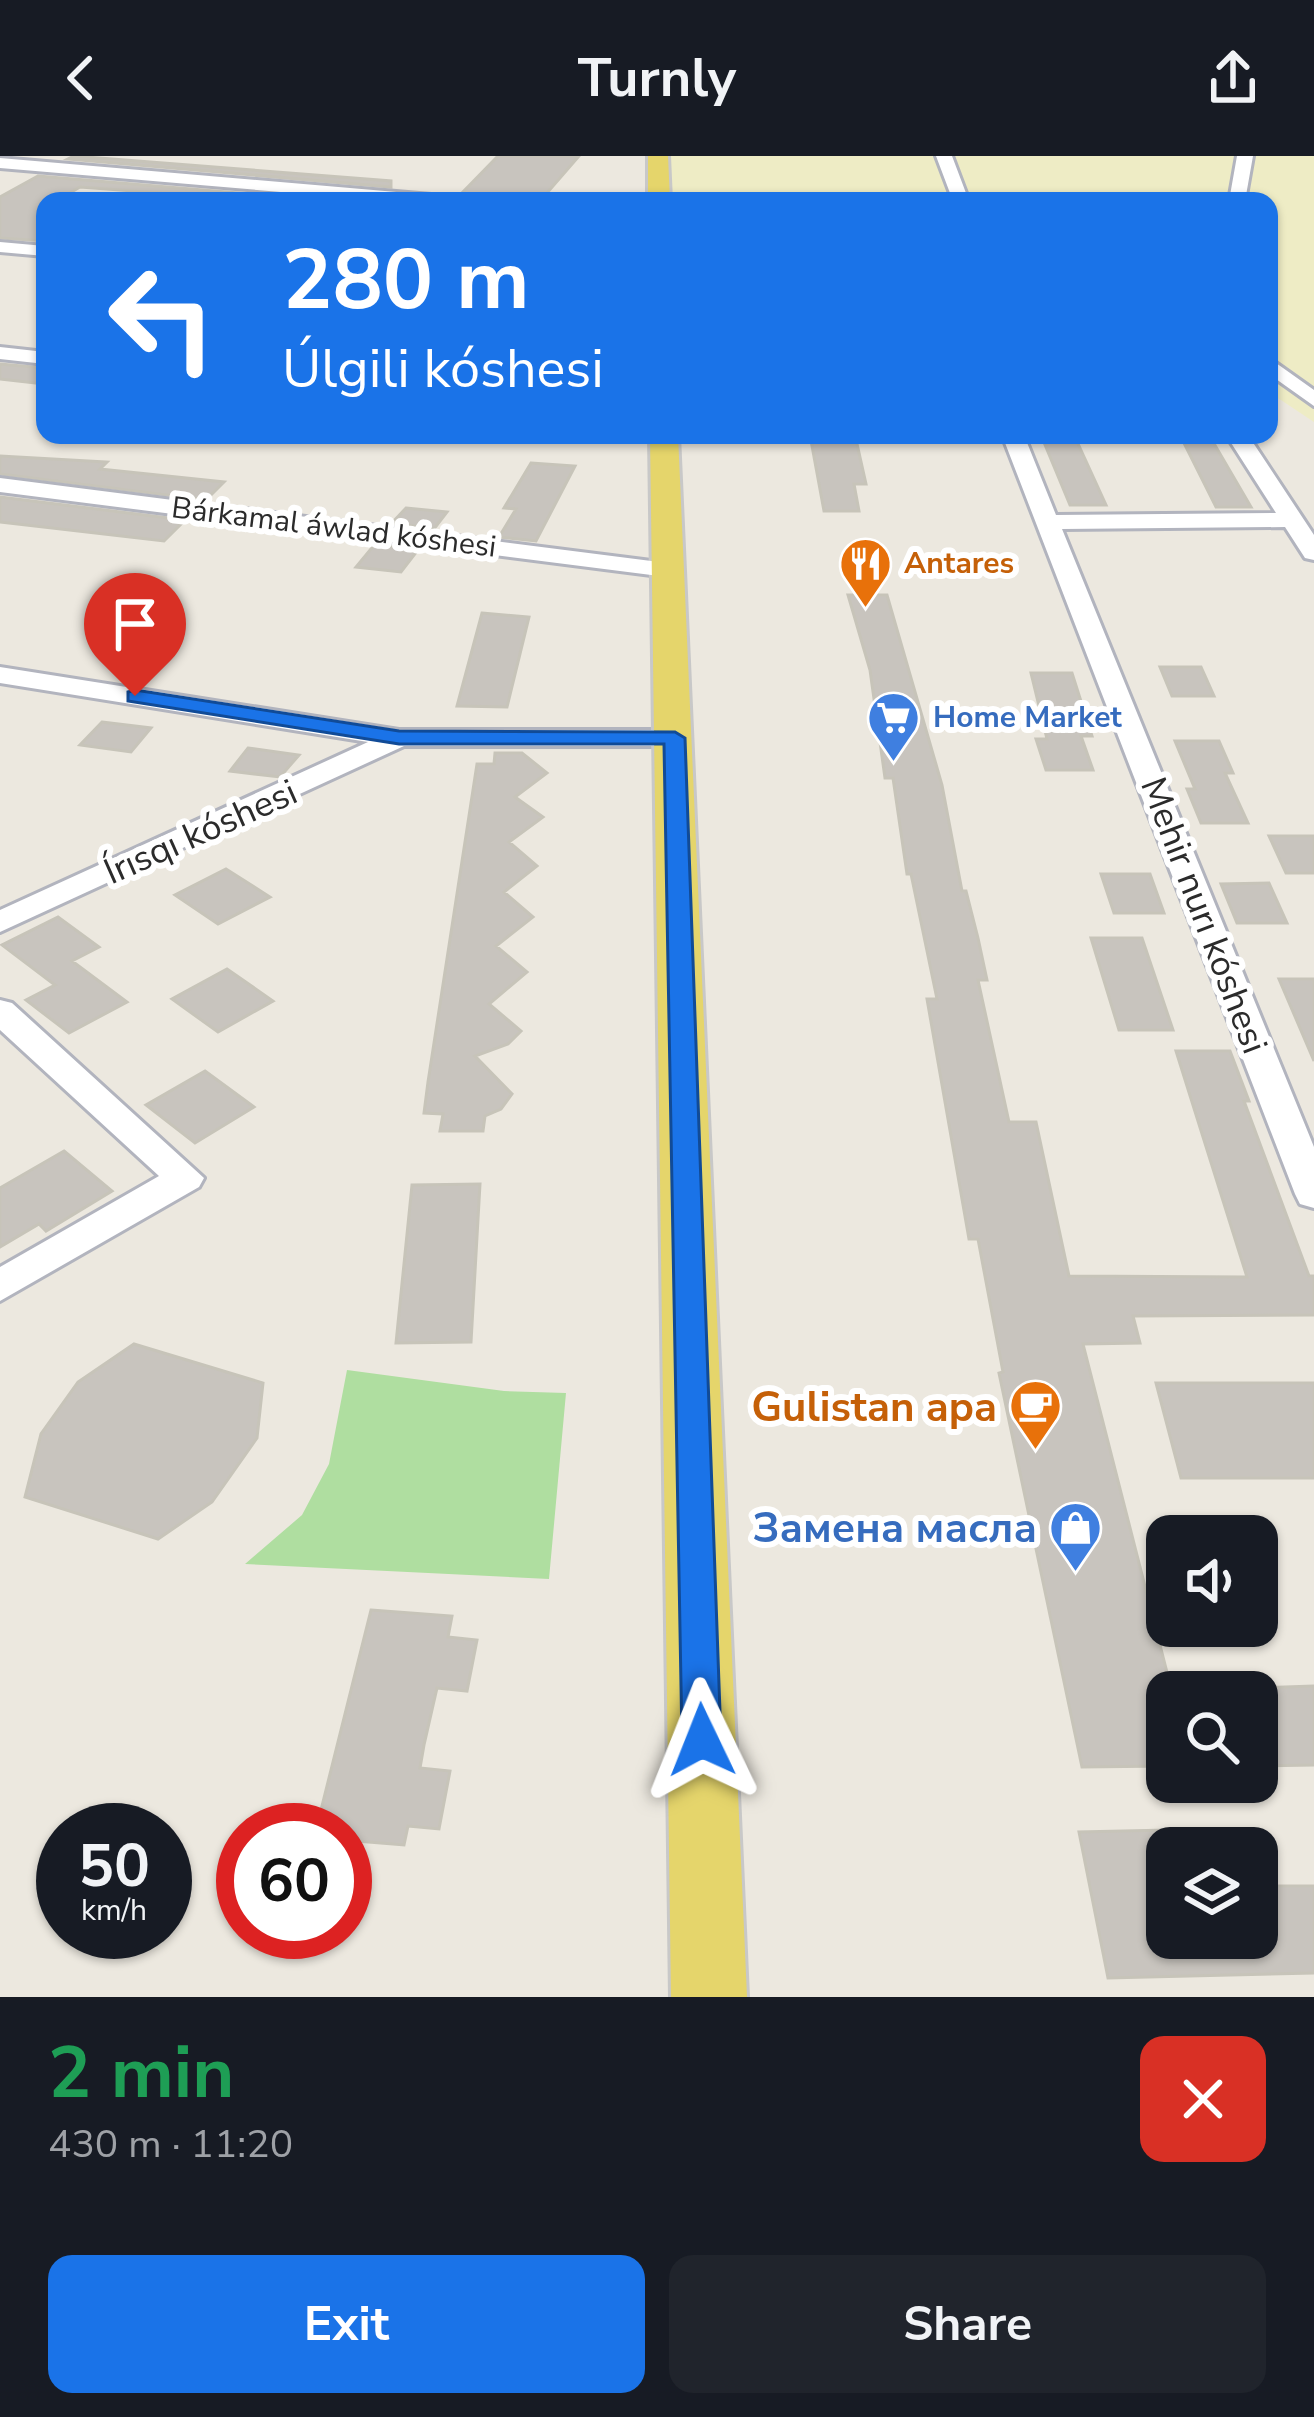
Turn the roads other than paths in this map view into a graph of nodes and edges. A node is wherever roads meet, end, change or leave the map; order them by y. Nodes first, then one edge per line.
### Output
1 (658, 156) edge
2 (944, 156) edge
3 (1245, 156) edge
4 (0, 163) edge
5 (338, 192) edge
6 (659, 192) edge
7 (958, 192) edge
8 (1239, 192) edge
9 (0, 247) edge
10 (36, 250) edge
11 (0, 353) edge
12 (36, 357) edge
13 (1278, 371) edge
14 (1314, 400) edge
15 (664, 444) edge
16 (1017, 444) edge
17 (1244, 444) edge
18 (0, 485) edge
19 (1293, 520) junction
20 (1050, 521) junction
21 (1314, 553) edge
22 (668, 570) junction
23 (1, 676) edge
24 (399, 737) junction
25 (675, 738) junction
26 (0, 922) edge
27 (0, 1011) edge
28 (1314, 1195) edge
29 (0, 1286) edge
30 (709, 1997) edge

1 - 6 main road
2 - 7 street
3 - 8 street
4 - 5 street
9 - 10 street
11 - 12 street
13 - 14 street
15 - 22 main road
16 - 20 street, Mehir nurı kóshesi
17 - 19 street
18 - 22 street, Bárkamal áwlad kóshesi
19 - 20 street
19 - 21 street
20 - 28 street, Mehir nurı kóshesi
22 - 25 main road
23 - 24 street
24 - 25 street
24 - 26 street, Írısqı kóshesi
25 - 30 main road
27 - 29 street

